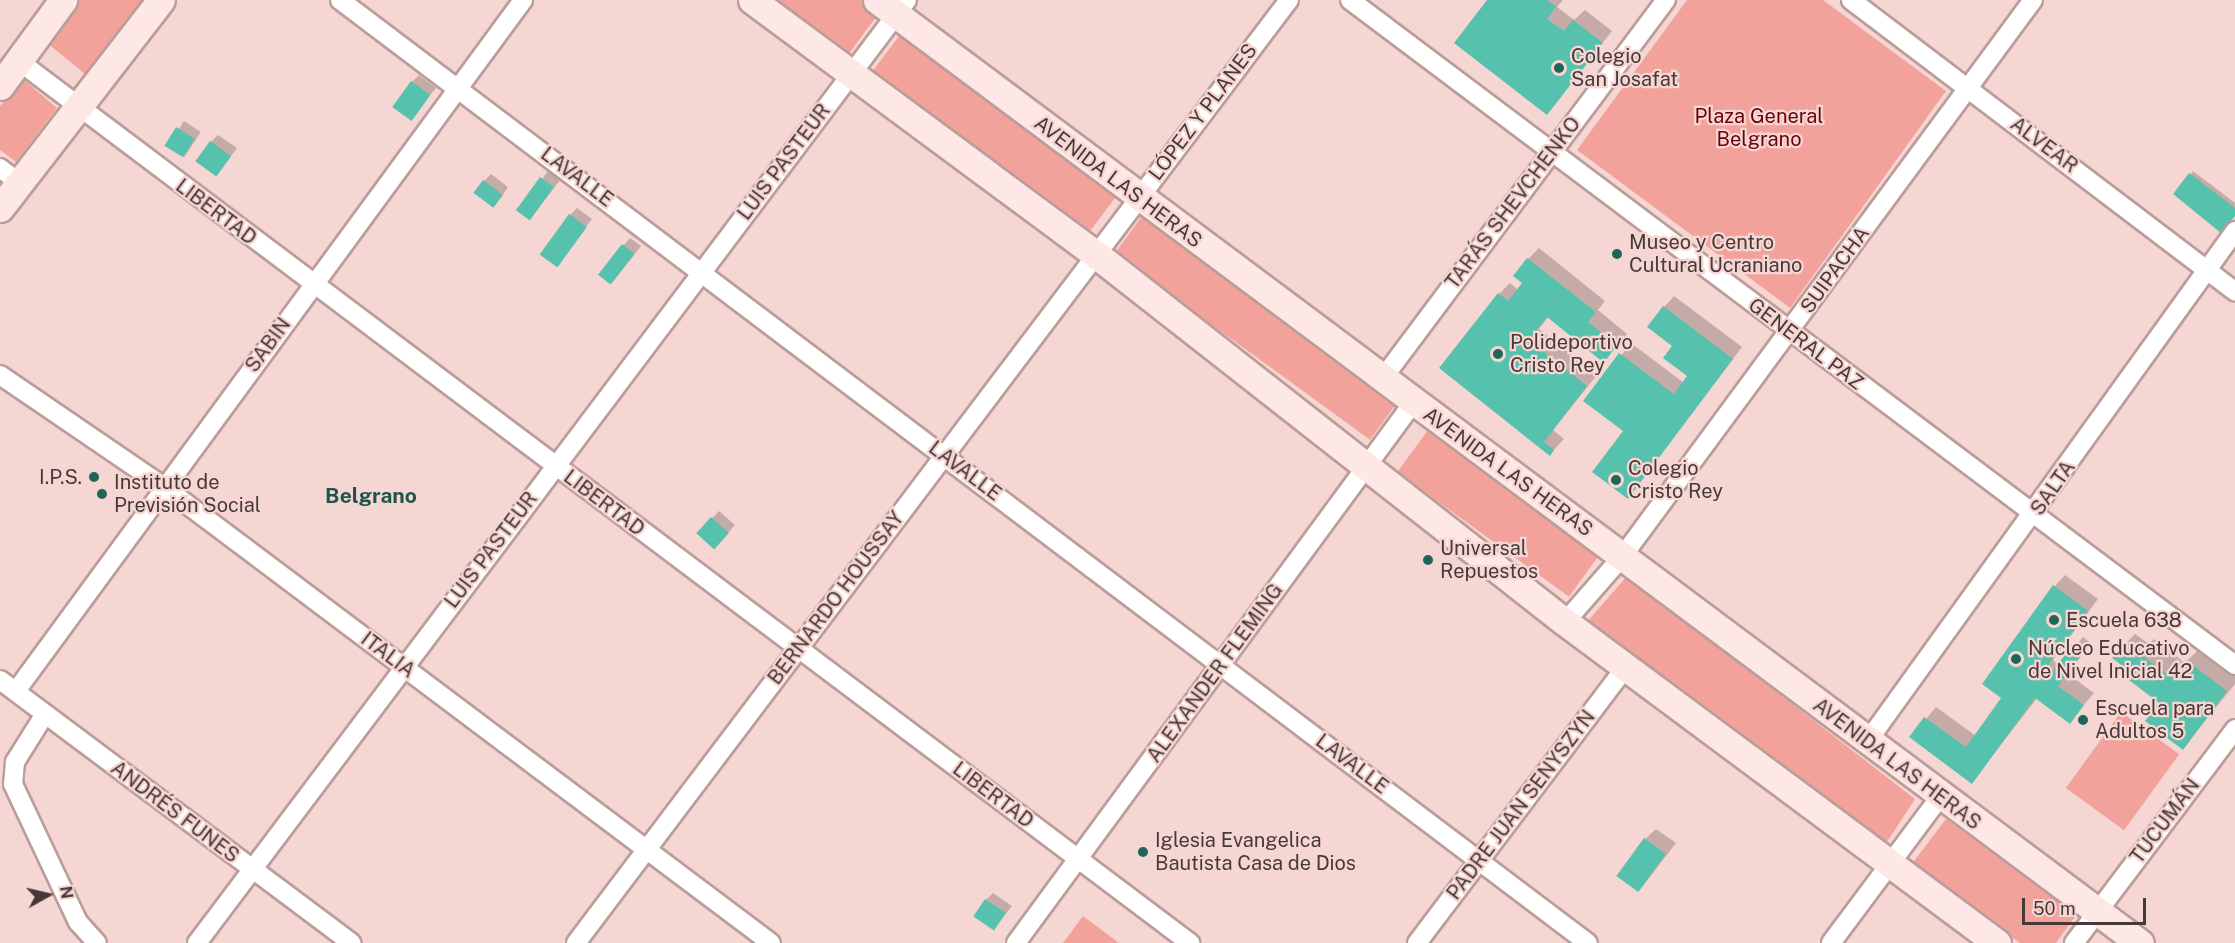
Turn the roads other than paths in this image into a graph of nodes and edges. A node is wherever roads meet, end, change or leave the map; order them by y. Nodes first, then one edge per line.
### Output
1 (63, 0) edge
2 (161, 0) edge
3 (340, 0) edge
4 (523, 0) edge
5 (752, 0) edge
6 (1289, 0) edge
7 (1350, 0) edge
8 (1666, 0) edge
9 (1851, 0) edge
10 (2033, 0) edge
11 (893, 5) edge
12 (20, 62) junction
13 (850, 76) junction
14 (0, 86) edge
15 (458, 87) junction
16 (1968, 87) junction
17 (78, 108) junction
18 (1551, 152) junction
19 (9, 176) edge
20 (1138, 197) junction
21 (0, 208) edge
22 (2235, 231) edge
23 (1098, 256) junction
24 (2207, 270) junction
25 (701, 271) junction
26 (312, 284) junction
27 (2235, 291) edge
28 (1790, 332) junction
29 (0, 375) edge
30 (1383, 378) junction
31 (1413, 402) junction
32 (943, 455) junction
33 (1368, 465) junction
34 (555, 466) junction
35 (164, 487) junction
36 (2033, 516) junction
37 (1623, 557) junction
38 (1566, 622) junction
39 (798, 649) junction
40 (1221, 665) junction
41 (2235, 665) edge
42 (403, 667) junction
43 (1626, 667) junction
44 (0, 680) edge
45 (16, 692) junction
46 (45, 714) junction
47 (2235, 729) edge
48 (1867, 742) junction
49 (1940, 797) junction
50 (647, 850) junction
51 (1078, 859) junction
52 (1479, 861) junction
53 (1889, 863) junction
54 (251, 869) junction
55 (2097, 910) junction
56 (97, 943) edge
57 (197, 943) edge
58 (351, 943) edge
59 (576, 943) edge
60 (771, 943) edge
61 (1016, 943) edge
62 (1190, 943) edge
63 (1417, 943) edge
64 (1588, 943) edge
65 (1831, 943) edge
66 (1996, 943) edge
67 (2074, 943) edge
68 (2139, 943) edge

1 - 12 main road
2 - 17 main road
3 - 15 street, LAVALLE
4 - 15 street, SABIN
5 - 13 main road
6 - 20 street, LÓPEZ Y PLANES
7 - 18 street, GENERAL PAZ
8 - 18 street, TARÁS SHEVCHENKO
9 - 16 street, ALVEAR
10 - 16 street, SUIPACHA
11 - 13 street, LUIS PASTEUR
11 - 20 main road, AVENIDA LAS HERAS
12 - 14 main road
12 - 17 street, LIBERTAD
13 - 23 main road
13 - 25 street, LUIS PASTEUR
15 - 25 street, LAVALLE
15 - 26 street, SABIN
16 - 24 street, ALVEAR
16 - 28 street, SUIPACHA
17 - 19 main road
17 - 26 street, LIBERTAD
18 - 28 street, GENERAL PAZ
18 - 30 street, TARÁS SHEVCHENKO
19 - 21 main road
20 - 23 street, LÓPEZ Y PLANES
20 - 30 main road, AVENIDA LAS HERAS
22 - 24 street, SALTA
23 - 32 street, BERNARDO HOUSSAY
23 - 33 main road
24 - 27 street, ALVEAR
24 - 36 street, SALTA
25 - 32 street, LAVALLE
25 - 34 street, LUIS PASTEUR
26 - 34 street, LIBERTAD
26 - 35 street, SABIN
28 - 36 street, GENERAL PAZ
28 - 37 street, SUIPACHA
29 - 35 street, ITALIA
30 - 31 main road, AVENIDA LAS HERAS
31 - 33 street, ALEXANDER FLEMING
31 - 37 main road, AVENIDA LAS HERAS
32 - 39 street, BERNARDO HOUSSAY
32 - 40 street, LAVALLE
33 - 38 main road
33 - 40 street, ALEXANDER FLEMING
34 - 39 street, LIBERTAD
34 - 42 street, LUIS PASTEUR
35 - 42 street, ITALIA
35 - 45 street, SABIN
36 - 41 street, GENERAL PAZ
36 - 48 street, SALTA
37 - 38 street, SUIPACHA
37 - 48 main road, AVENIDA LAS HERAS
38 - 43 main road
39 - 50 street, BERNARDO HOUSSAY
39 - 51 street, LIBERTAD
40 - 51 street, ALEXANDER FLEMING
40 - 52 street, LAVALLE
42 - 50 street, ITALIA
42 - 54 street, LUIS PASTEUR
43 - 52 street, PADRE JUAN SENYSZYN
43 - 53 main road
44 - 45 street, ANDRÉS FUNES
45 - 46 street, ANDRÉS FUNES
46 - 54 street, ANDRÉS FUNES
46 - 56 street
47 - 55 street, TUCUMÁN
48 - 49 main road, AVENIDA LAS HERAS
49 - 53 street
49 - 55 main road, AVENIDA LAS HERAS
50 - 59 street, BERNARDO HOUSSAY
50 - 60 street, ITALIA
51 - 61 street, ALEXANDER FLEMING
51 - 62 street, LIBERTAD
52 - 63 street, PADRE JUAN SENYSZYN
52 - 64 street, LAVALLE
53 - 65 street
53 - 66 main road
54 - 57 street, LUIS PASTEUR
54 - 58 street, ANDRÉS FUNES
55 - 67 street, TUCUMÁN
55 - 68 main road, AVENIDA LAS HERAS

